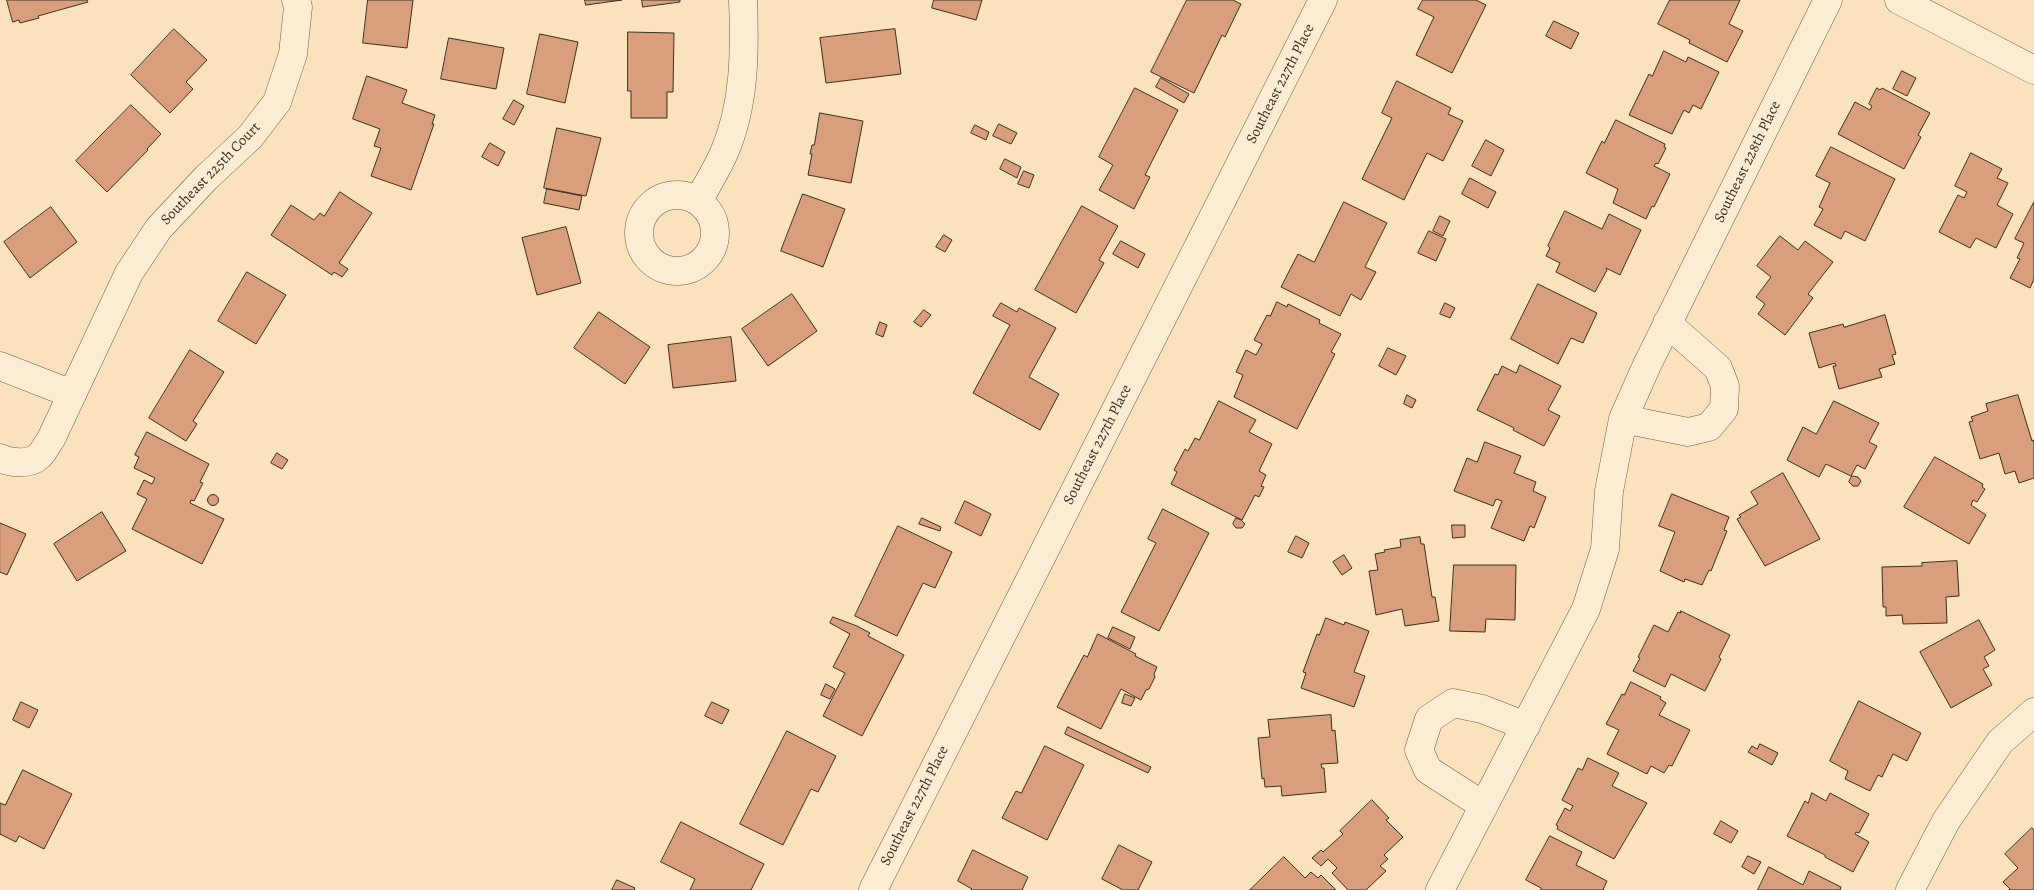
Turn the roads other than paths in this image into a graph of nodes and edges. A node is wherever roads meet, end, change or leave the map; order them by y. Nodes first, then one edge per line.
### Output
1 (296, 0) edge
2 (744, 0) edge
3 (1323, 0) edge
4 (1828, 0) edge
5 (1899, 0) edge
6 (2034, 70) edge
7 (698, 201) dead end
8 (1668, 323) junction
9 (0, 366) edge
10 (72, 394) junction
11 (1623, 419) junction
12 (0, 458) edge
13 (2034, 712) edge
14 (1526, 726) junction
15 (1484, 806) junction
16 (873, 890) edge
17 (1440, 890) edge
18 (1910, 890) edge

1 - 10 street, Southeast 225th Court
2 - 7 street
3 - 16 street, Southeast 227th Place
4 - 8 street, Southeast 228th Place
5 - 6 street
8 - 11 street, Southeast 228th Place
8 - 11 street
9 - 10 street
10 - 12 street, Southeast 225th Court
11 - 14 street, Southeast 228th Place
13 - 18 street
14 - 15 street, Southeast 228th Place
14 - 15 street
15 - 17 street, Southeast 228th Place

